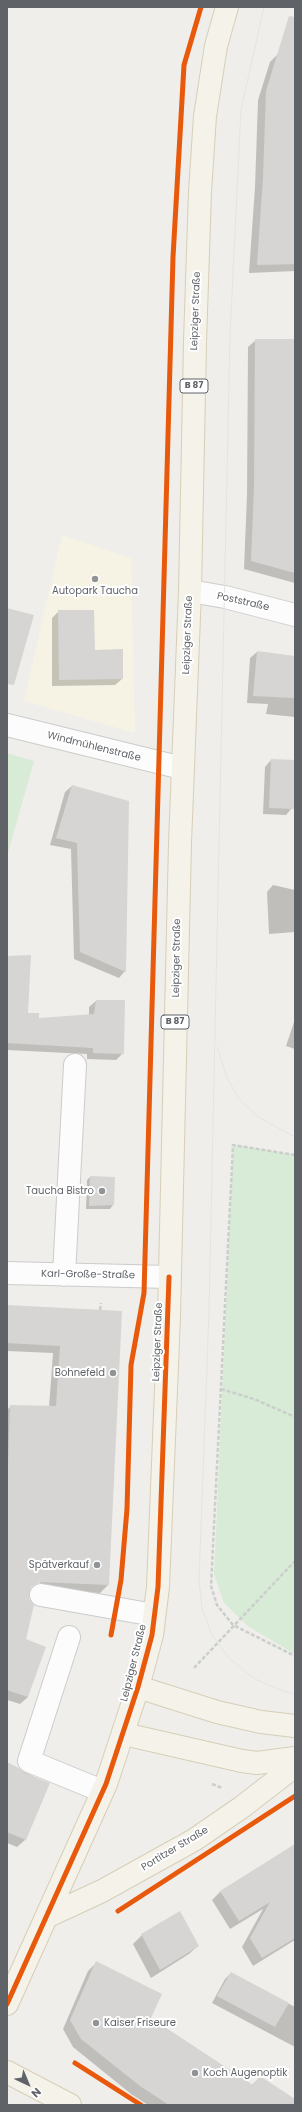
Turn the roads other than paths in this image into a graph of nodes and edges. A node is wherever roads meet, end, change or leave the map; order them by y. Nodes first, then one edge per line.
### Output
1 (227, 7) edge
2 (190, 591) junction
3 (295, 615) edge
4 (7, 725) edge
5 (182, 768) junction
6 (75, 1065) dead end
7 (7, 1273) edge
8 (64, 1274) junction
9 (169, 1277) junction
10 (41, 1595) dead end
11 (154, 1615) junction
12 (69, 1637) dead end
13 (138, 1687) junction
14 (295, 1726) edge
15 (124, 1734) junction
16 (295, 1758) edge
17 (295, 1766) edge
18 (102, 1791) junction
19 (46, 1917) junction
20 (7, 2004) edge
21 (7, 2072) edge
22 (70, 2105) edge

1 - 2 main road, Leipziger Straße / B 87
2 - 3 street, Poststraße
2 - 5 main road, Leipziger Straße / B 87
4 - 5 street, Windmühlenstraße
5 - 9 main road, Leipziger Straße / B 87
6 - 8 street
7 - 8 street, Karl-Große-Straße
8 - 9 street, Karl-Große-Straße
9 - 11 main road, Leipziger Straße / B 87
10 - 11 street
11 - 13 main road, Leipziger Straße / B 87
12 - 18 street
13 - 14 main road
13 - 15 main road, Leipziger Straße / B 87
15 - 16 main road
15 - 18 main road, Leipziger Straße / B 87
17 - 19 main road, Portitzer Straße
18 - 19 main road, Leipziger Straße / B 87
19 - 20 main road, Leipziger Straße / B 87
21 - 22 main road

